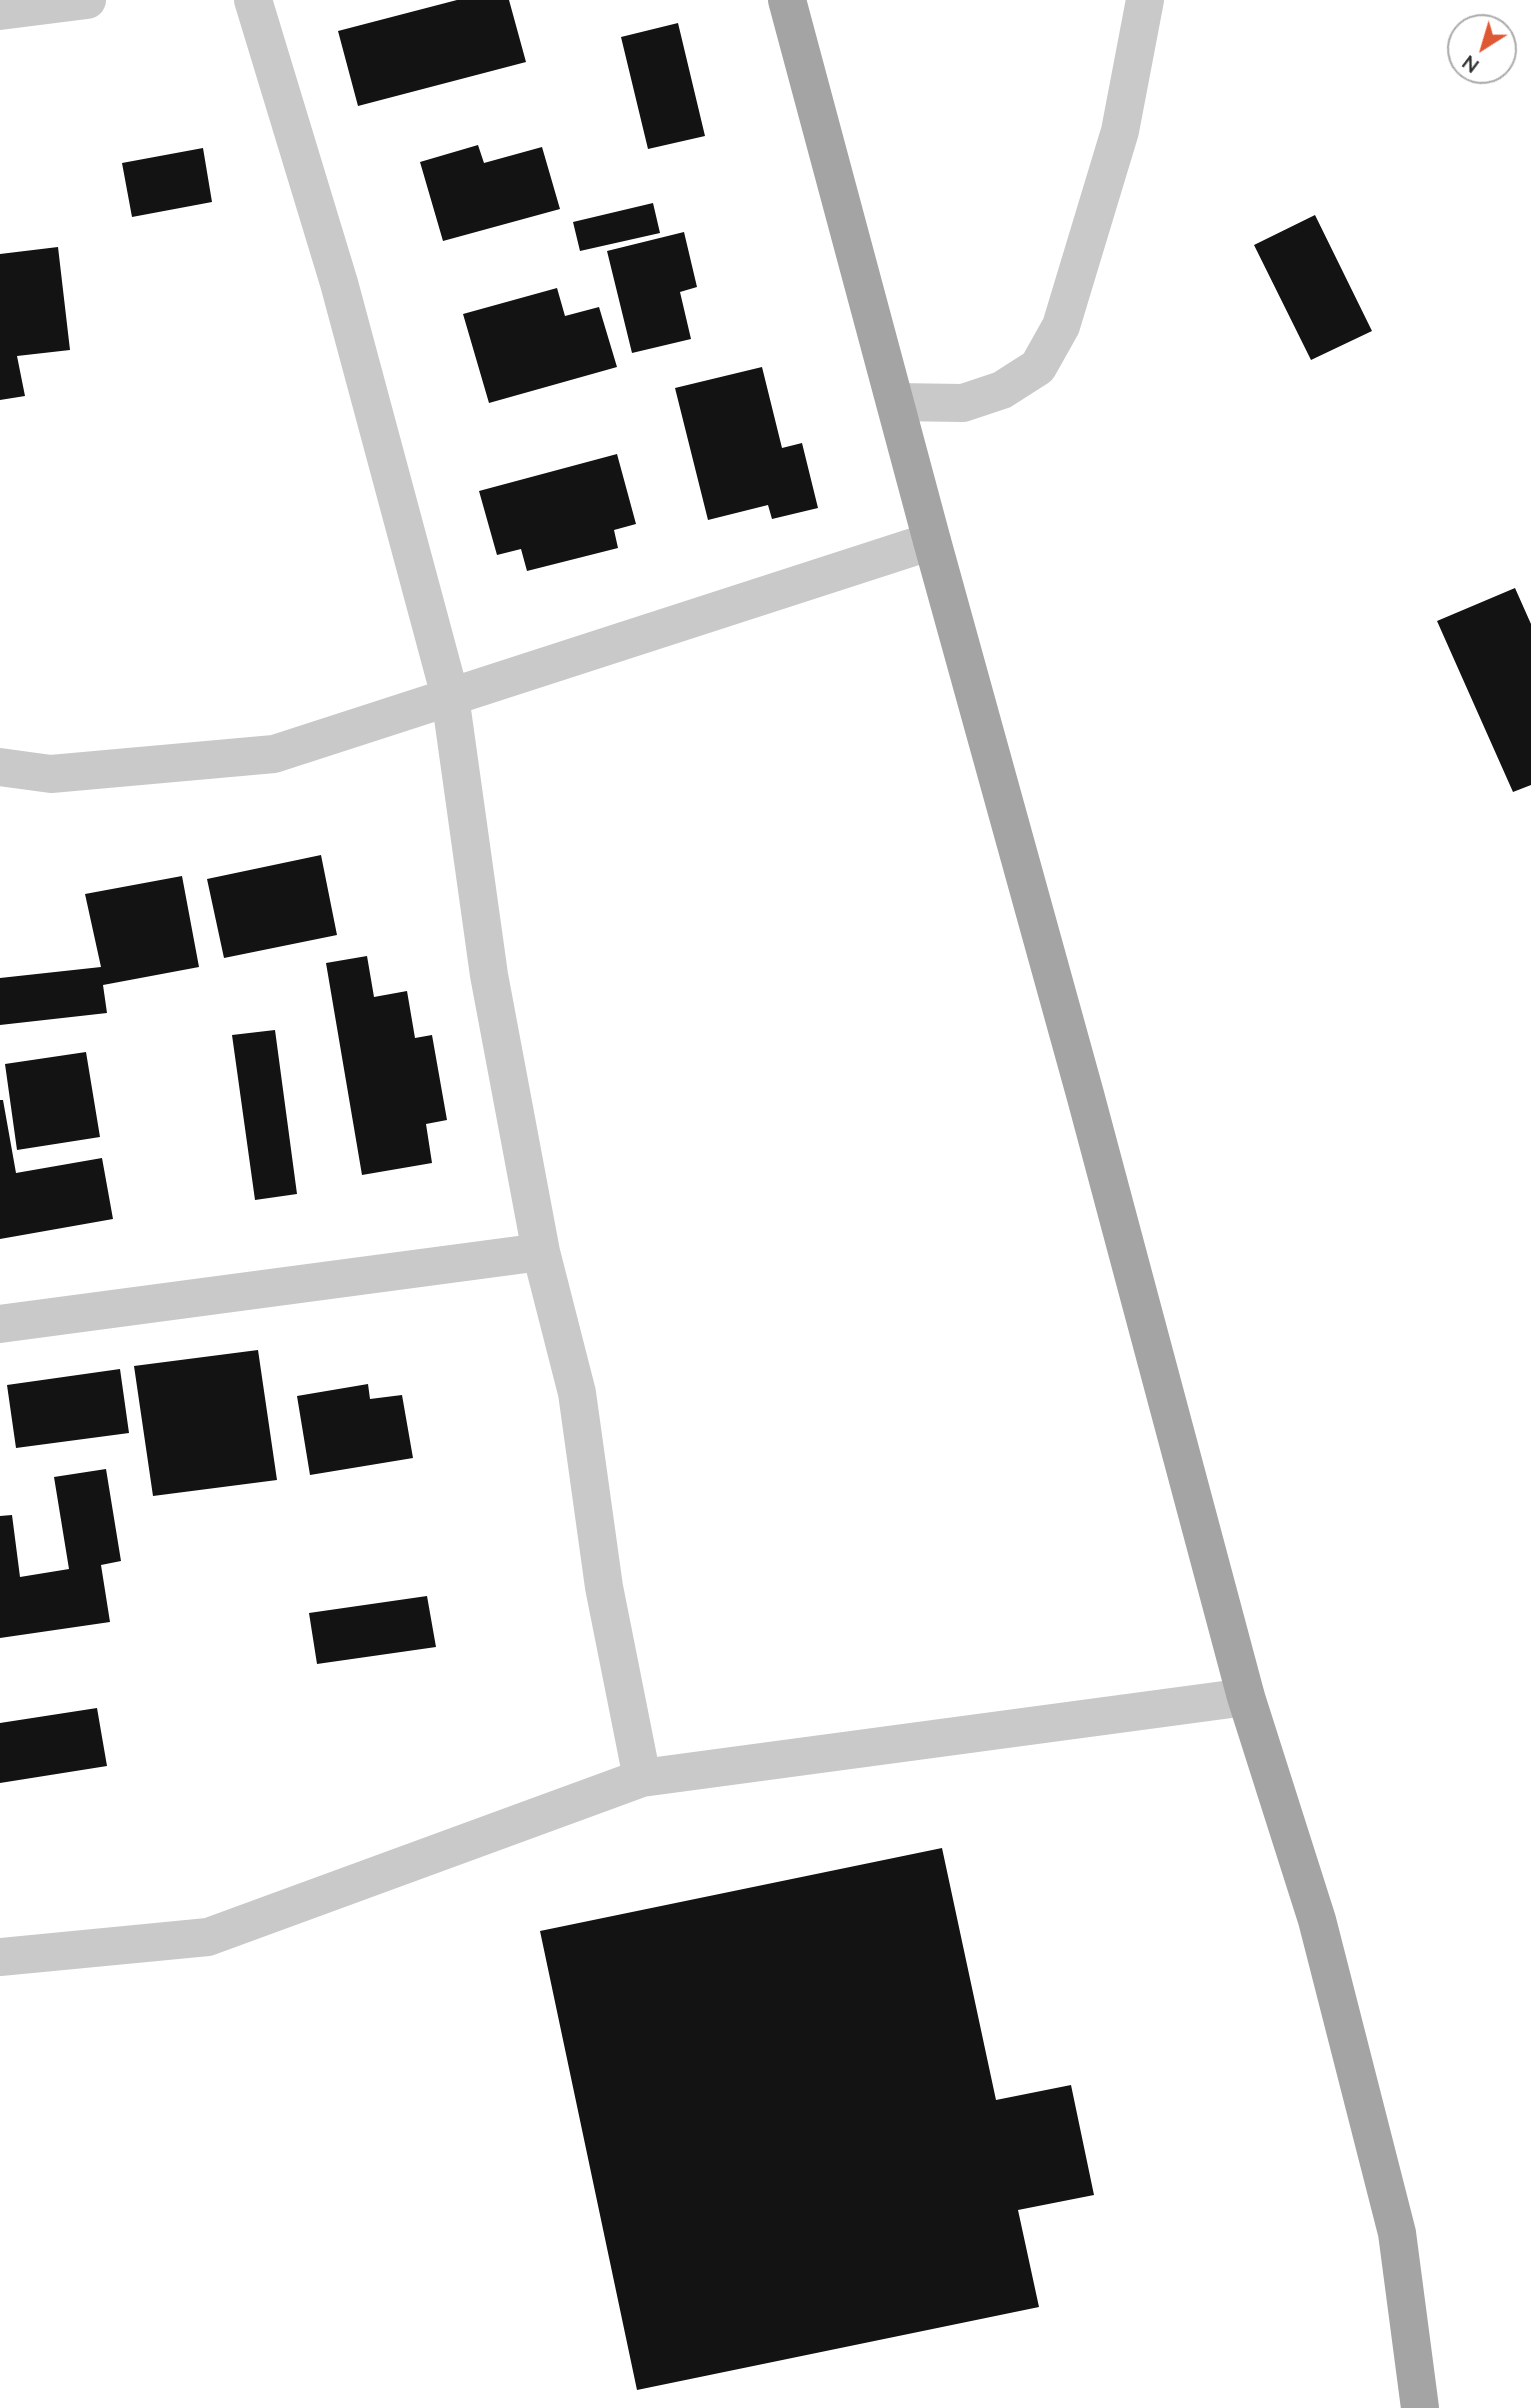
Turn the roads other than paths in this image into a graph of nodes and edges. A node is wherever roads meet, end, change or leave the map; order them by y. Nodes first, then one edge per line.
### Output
1 (88, 0) edge
2 (253, 0) edge
3 (787, 0) edge
4 (1145, 0) edge
5 (0, 11) edge
6 (895, 402) junction
7 (932, 541) junction
8 (450, 696) junction
9 (0, 766) edge
10 (541, 1252) junction
11 (0, 1324) edge
12 (1246, 1696) junction
13 (642, 1778) junction
14 (0, 1957) edge
15 (1420, 2408) edge

1 - 5 street
2 - 8 street
3 - 6 main road
4 - 6 street
6 - 7 main road
7 - 8 street
7 - 12 main road
8 - 9 street
8 - 10 street
10 - 11 street
10 - 13 street
12 - 13 street
12 - 15 main road
13 - 14 street

